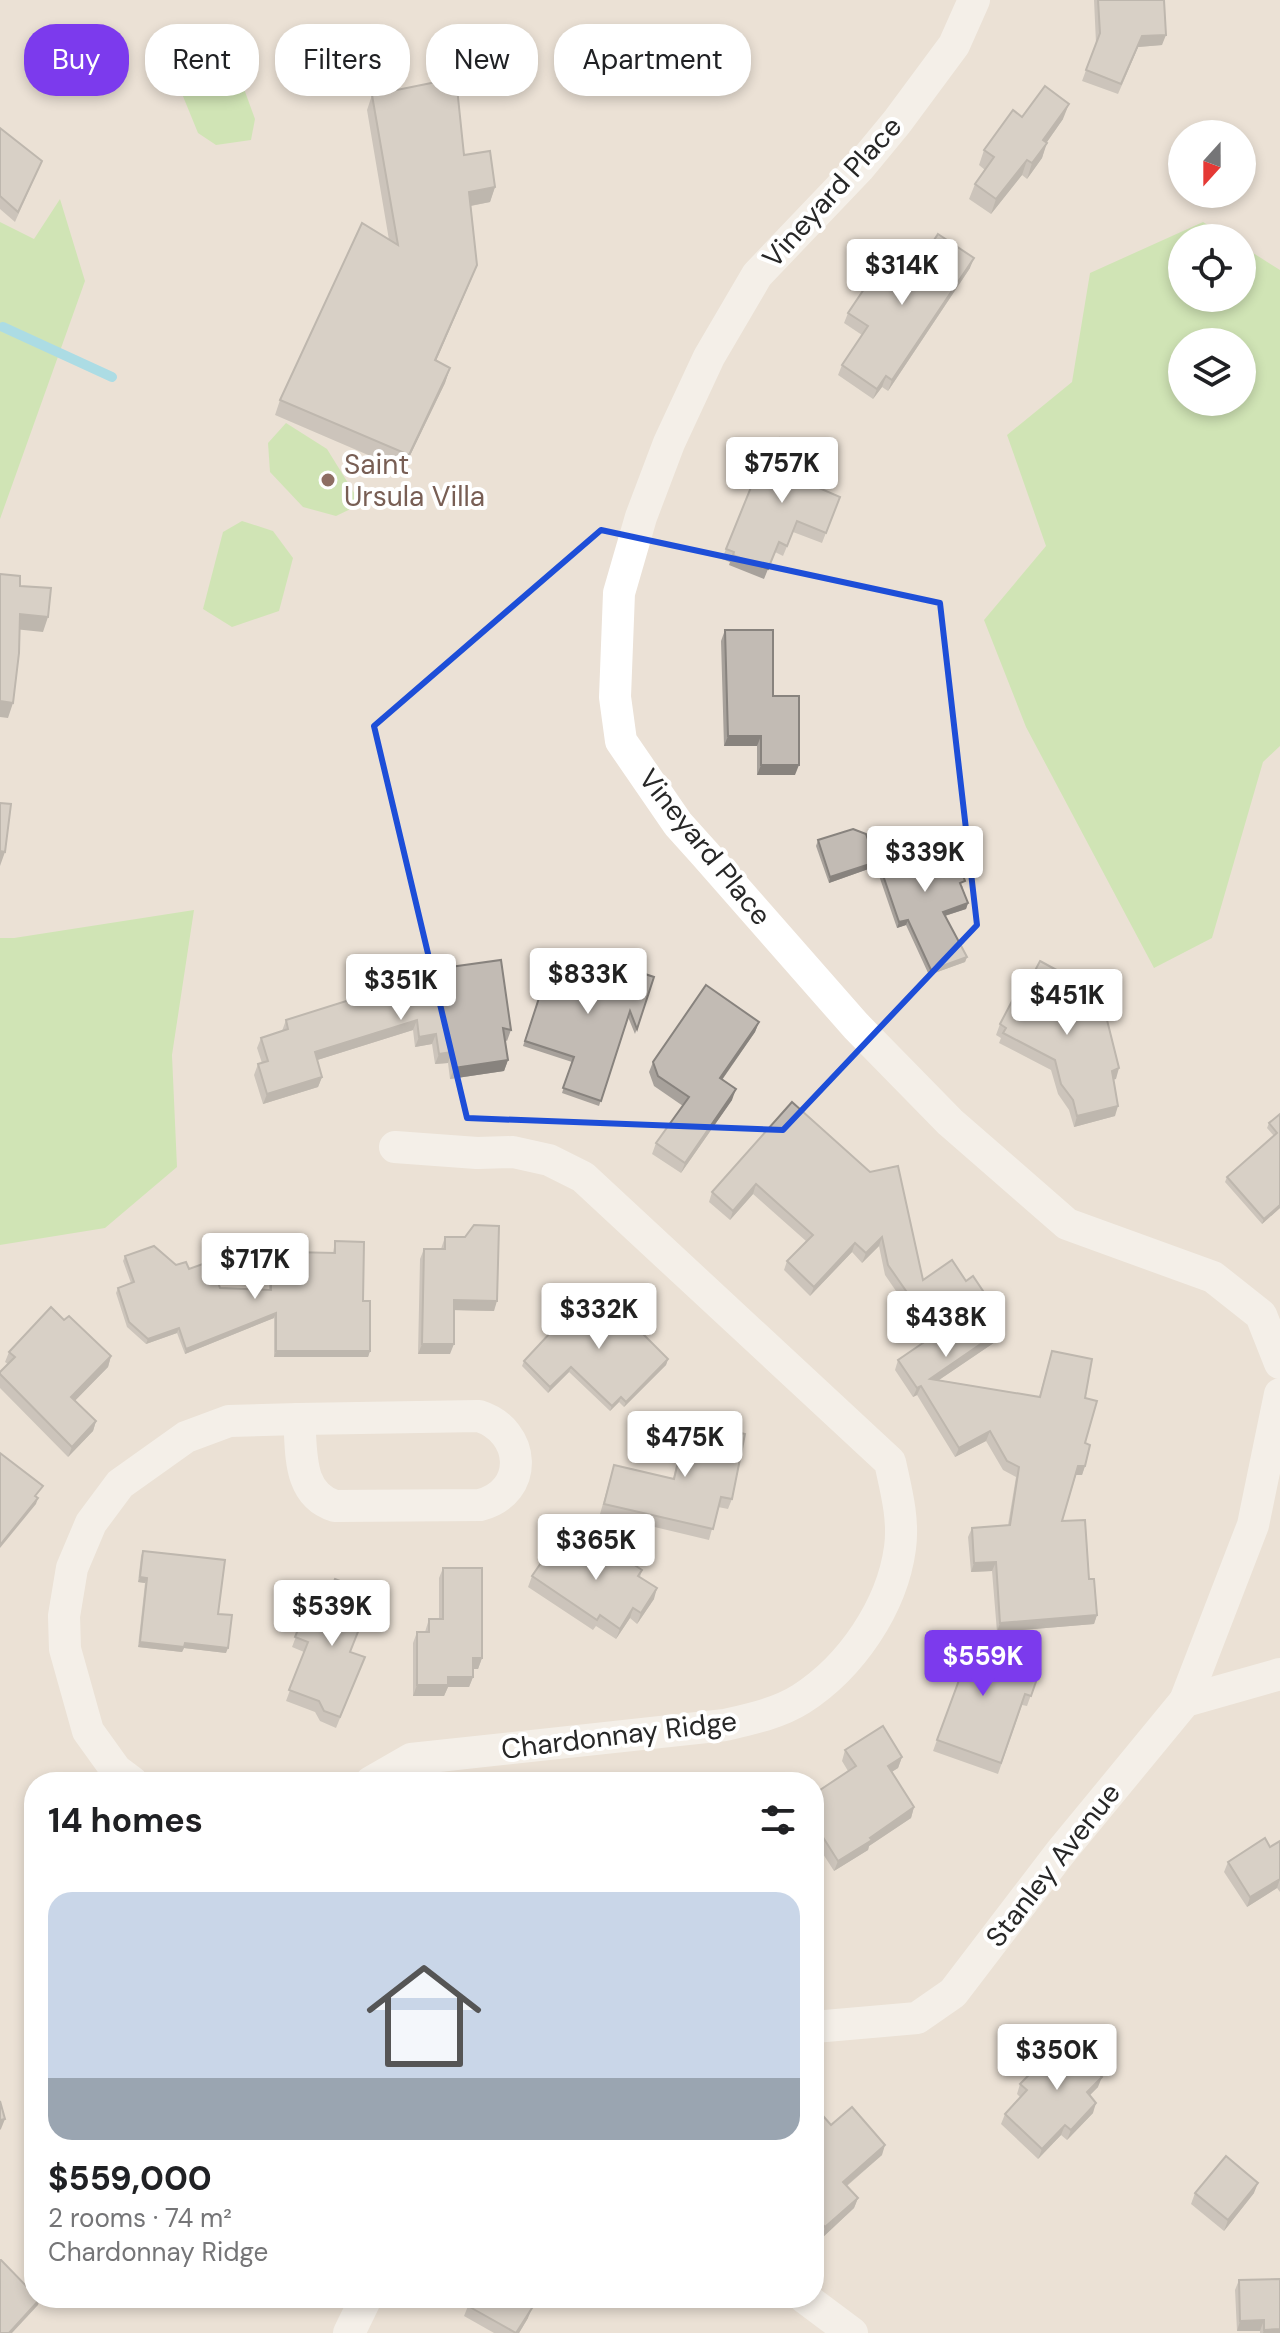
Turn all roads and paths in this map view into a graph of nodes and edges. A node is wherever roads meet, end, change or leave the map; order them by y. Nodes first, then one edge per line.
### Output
1 (974, 0) edge
2 (395, 1147) dead end
3 (1280, 1363) edge
4 (1280, 1394) edge
5 (299, 1419) junction
6 (1280, 1674) edge
7 (1185, 1701) junction
8 (119, 1772) edge
9 (388, 1772) edge
10 (824, 2026) edge
11 (361, 2308) edge
12 (818, 2308) edge
13 (349, 2333) edge
14 (852, 2333) edge

1 - 3 street, Vineyard Place
2 - 9 street, Chardonnay Ridge
4 - 7 street
5 - 5 street
5 - 8 street
6 - 7 street
7 - 10 street, Stanley Avenue
11 - 13 street
12 - 14 street

